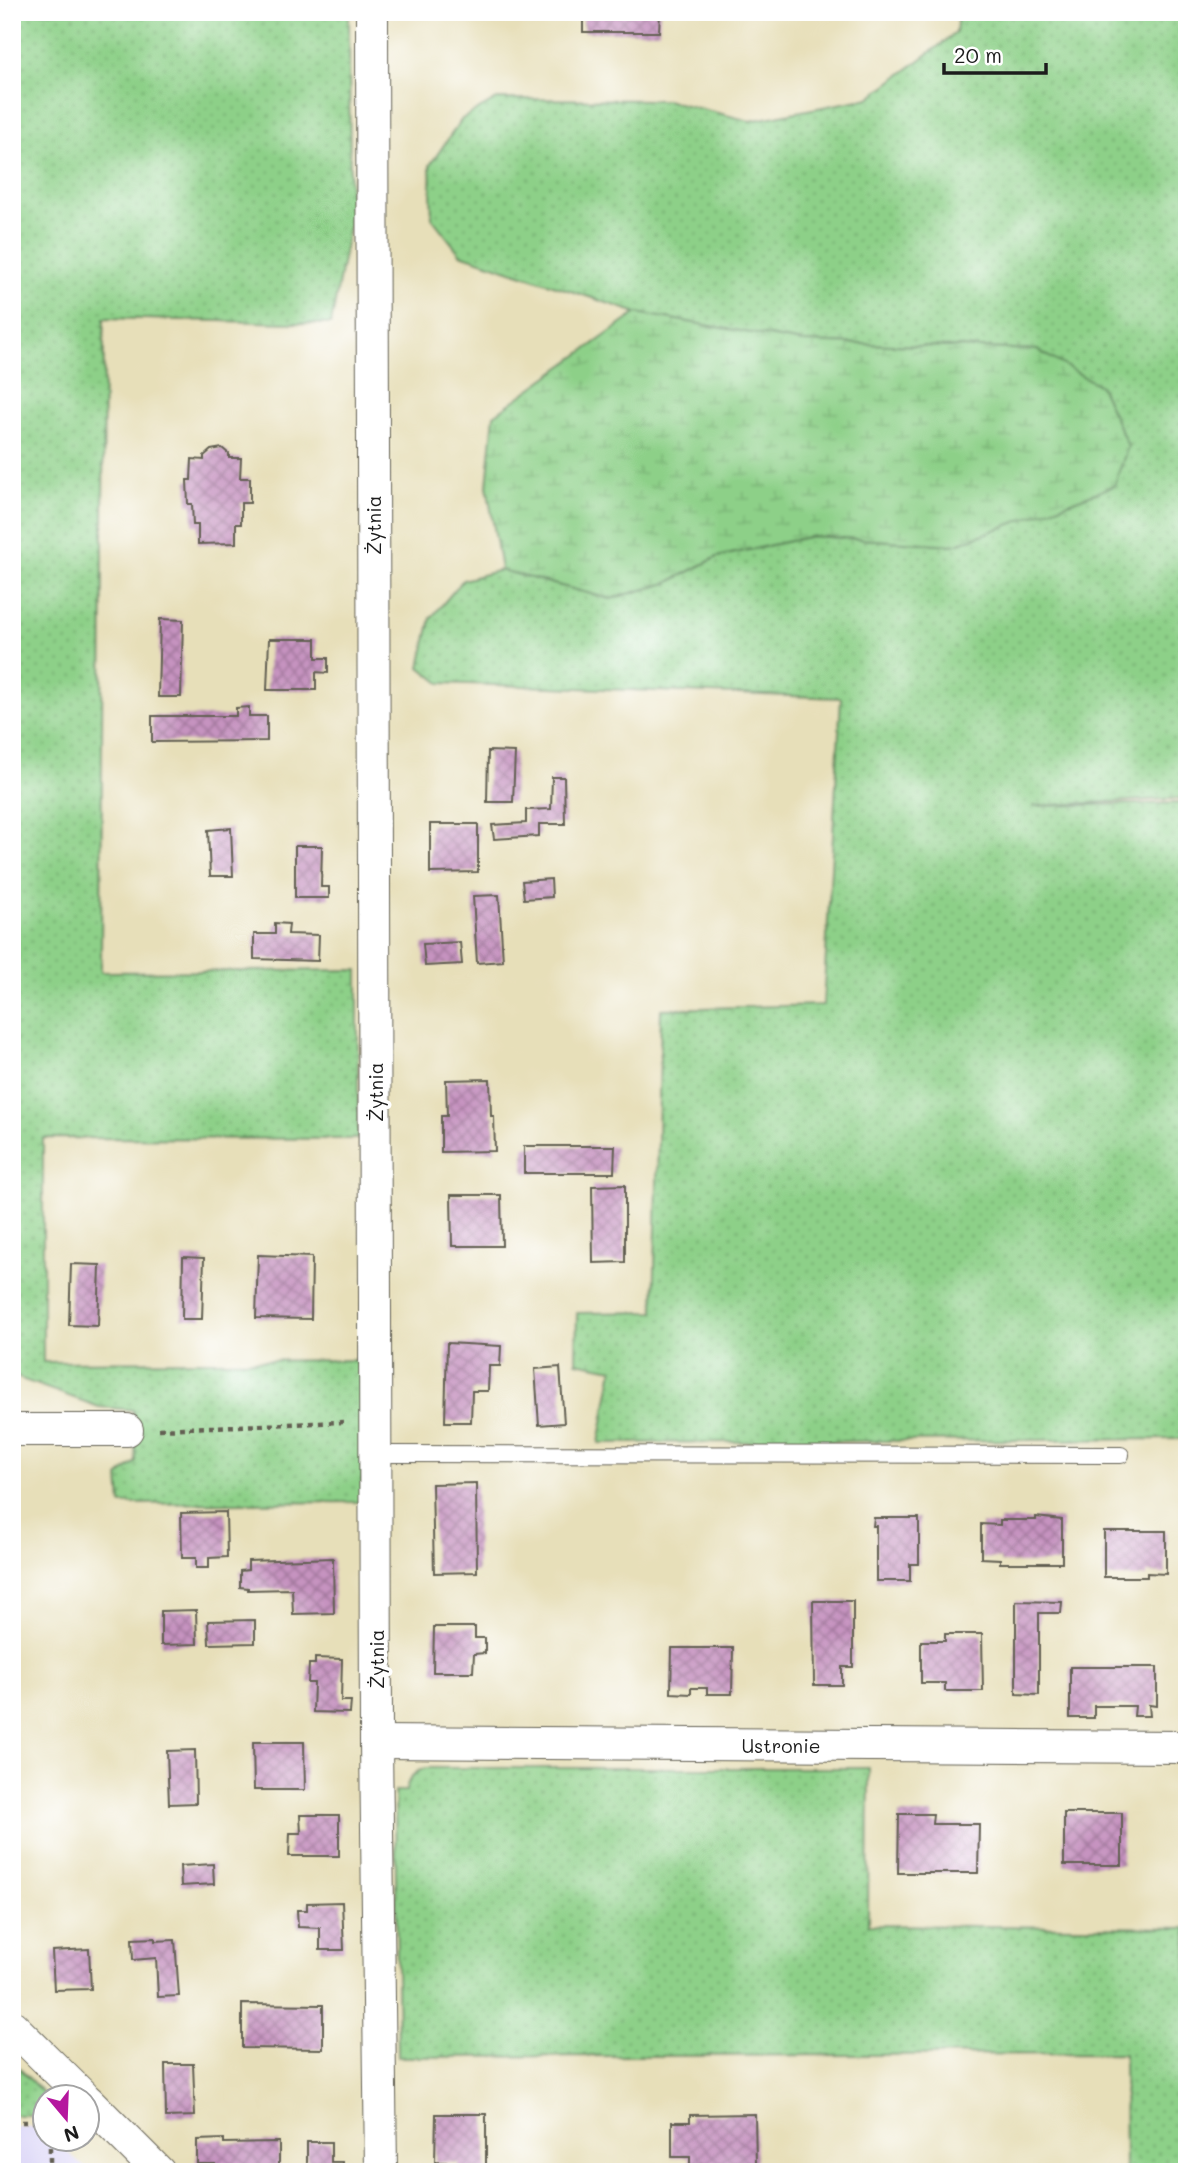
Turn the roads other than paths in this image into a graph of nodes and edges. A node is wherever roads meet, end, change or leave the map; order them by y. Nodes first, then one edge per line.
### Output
1 (372, 12) edge
2 (12, 1430) edge
3 (127, 1430) road end
4 (375, 1454) junction
5 (1121, 1455) dead end
6 (376, 1742) junction
7 (1187, 1747) edge
8 (12, 2026) edge
9 (69, 2082) edge
10 (102, 2115) edge
11 (159, 2172) edge
12 (381, 2172) edge

1 - 4 street, Żytnia
2 - 3 street
4 - 5 lane
4 - 6 street, Żytnia
6 - 7 street, Ustronie
6 - 12 street, Żytnia
8 - 9 street
10 - 11 street

